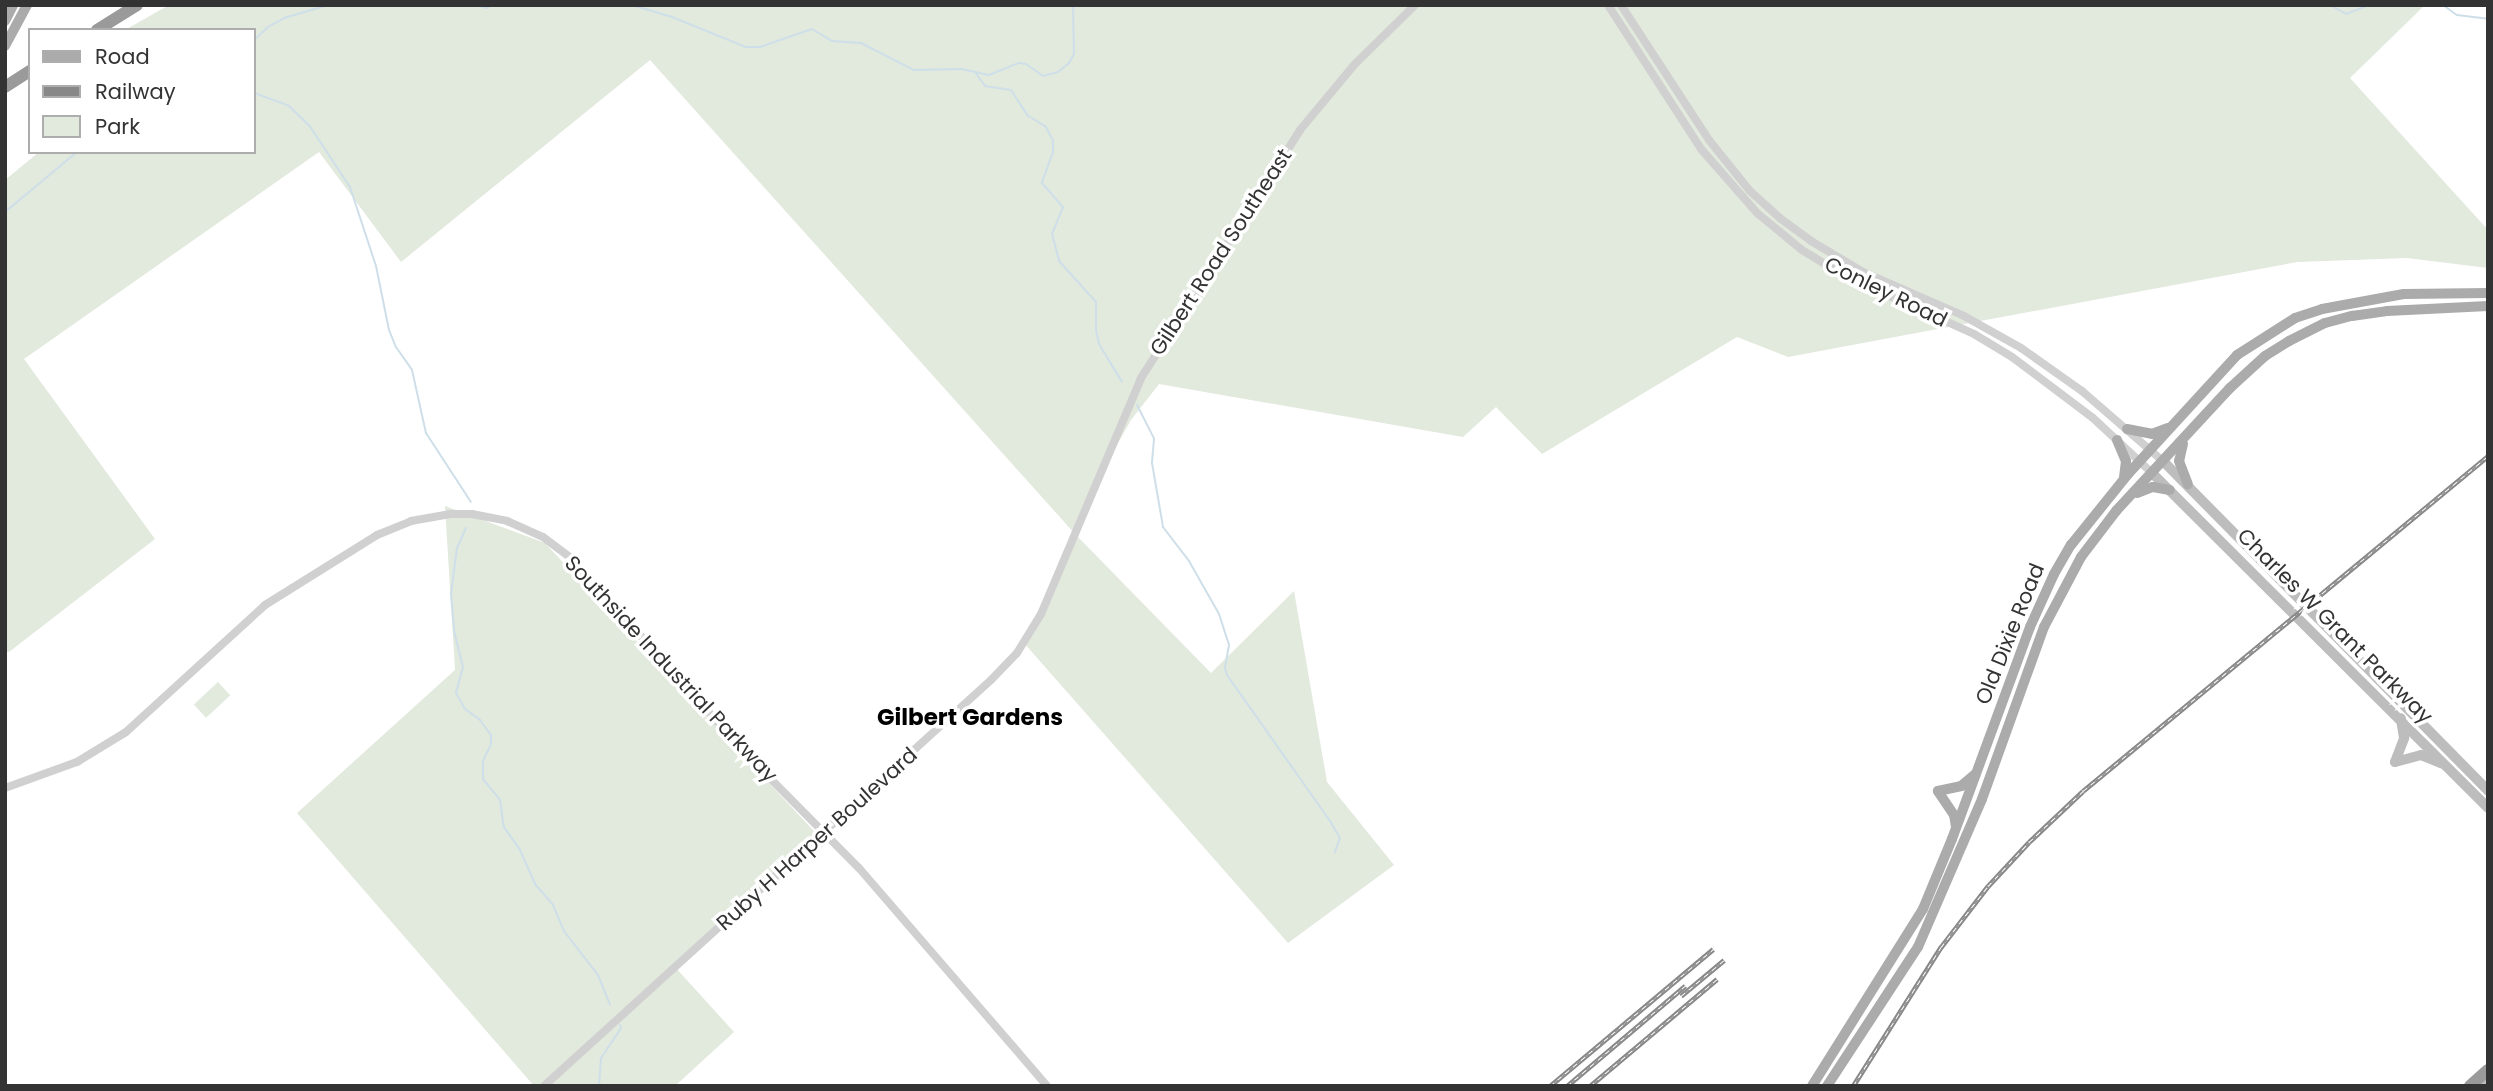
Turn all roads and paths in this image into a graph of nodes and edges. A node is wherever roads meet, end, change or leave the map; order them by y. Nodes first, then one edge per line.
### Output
1 (136, 5) edge
2 (1415, 5) edge
3 (1608, 5) edge
4 (1621, 5) edge
5 (16, 10) edge
6 (100, 28) edge
7 (5, 46) edge
8 (28, 72) edge
9 (9, 82) edge
10 (2488, 293) edge
11 (2488, 306) edge
12 (2173, 425) junction
13 (2127, 429) junction
14 (2185, 439) junction
15 (2117, 440) junction
16 (2151, 449) junction
17 (2140, 461) junction
18 (2164, 462) junction
19 (2153, 474) junction
20 (2123, 480) junction
21 (2188, 484) junction
22 (2170, 490) junction
23 (2131, 496) junction
24 (1077, 530) joint
25 (2400, 718) junction
26 (2449, 767) junction
27 (1976, 773) junction
28 (5, 788) edge
29 (2488, 791) edge
30 (2488, 808) edge
31 (1956, 827) junction
32 (826, 832) junction
33 (2488, 1070) edge
34 (544, 1086) edge
35 (1046, 1086) edge
36 (1812, 1086) edge
37 (1828, 1086) edge
38 (2470, 1086) edge

1 - 6 highway
2 - 24 street, Gilbert Road Southeast
3 - 15 street, Conley Road
4 - 13 street, Conley Road
5 - 7 main road
8 - 9 highway
10 - 12 main road, Old Dixie Road
11 - 14 main road, Old Dixie Road
12 - 13 main road
12 - 16 main road, Old Dixie Road
13 - 16 street, Conley Road
14 - 18 main road, Old Dixie Road
14 - 21 main road
15 - 17 street, Conley Road
15 - 20 main road
16 - 17 main road, Old Dixie Road
16 - 18 street, Conley Road
17 - 19 street, Conley Road
17 - 20 main road, Old Dixie Road
18 - 19 main road, Old Dixie Road
18 - 21 main road, Charles W Grant Parkway
19 - 22 main road, Charles W Grant Parkway
19 - 23 main road, Old Dixie Road
20 - 27 main road, Old Dixie Road
21 - 29 main road, Charles W Grant Parkway
22 - 23 main road
22 - 25 main road, Charles W Grant Parkway
23 - 37 main road, Old Dixie Road
24 - 32 street, Ruby H Harper Boulevard
25 - 26 main road, Charles W Grant Parkway
25 - 26 main road
26 - 30 main road, Charles W Grant Parkway
27 - 31 main road, Old Dixie Road
27 - 31 main road
28 - 32 street, Southside Industrial Parkway
31 - 36 main road, Old Dixie Road
32 - 34 street, Ruby H Harper Boulevard
32 - 35 street, Southside Industrial Parkway
33 - 38 highway

